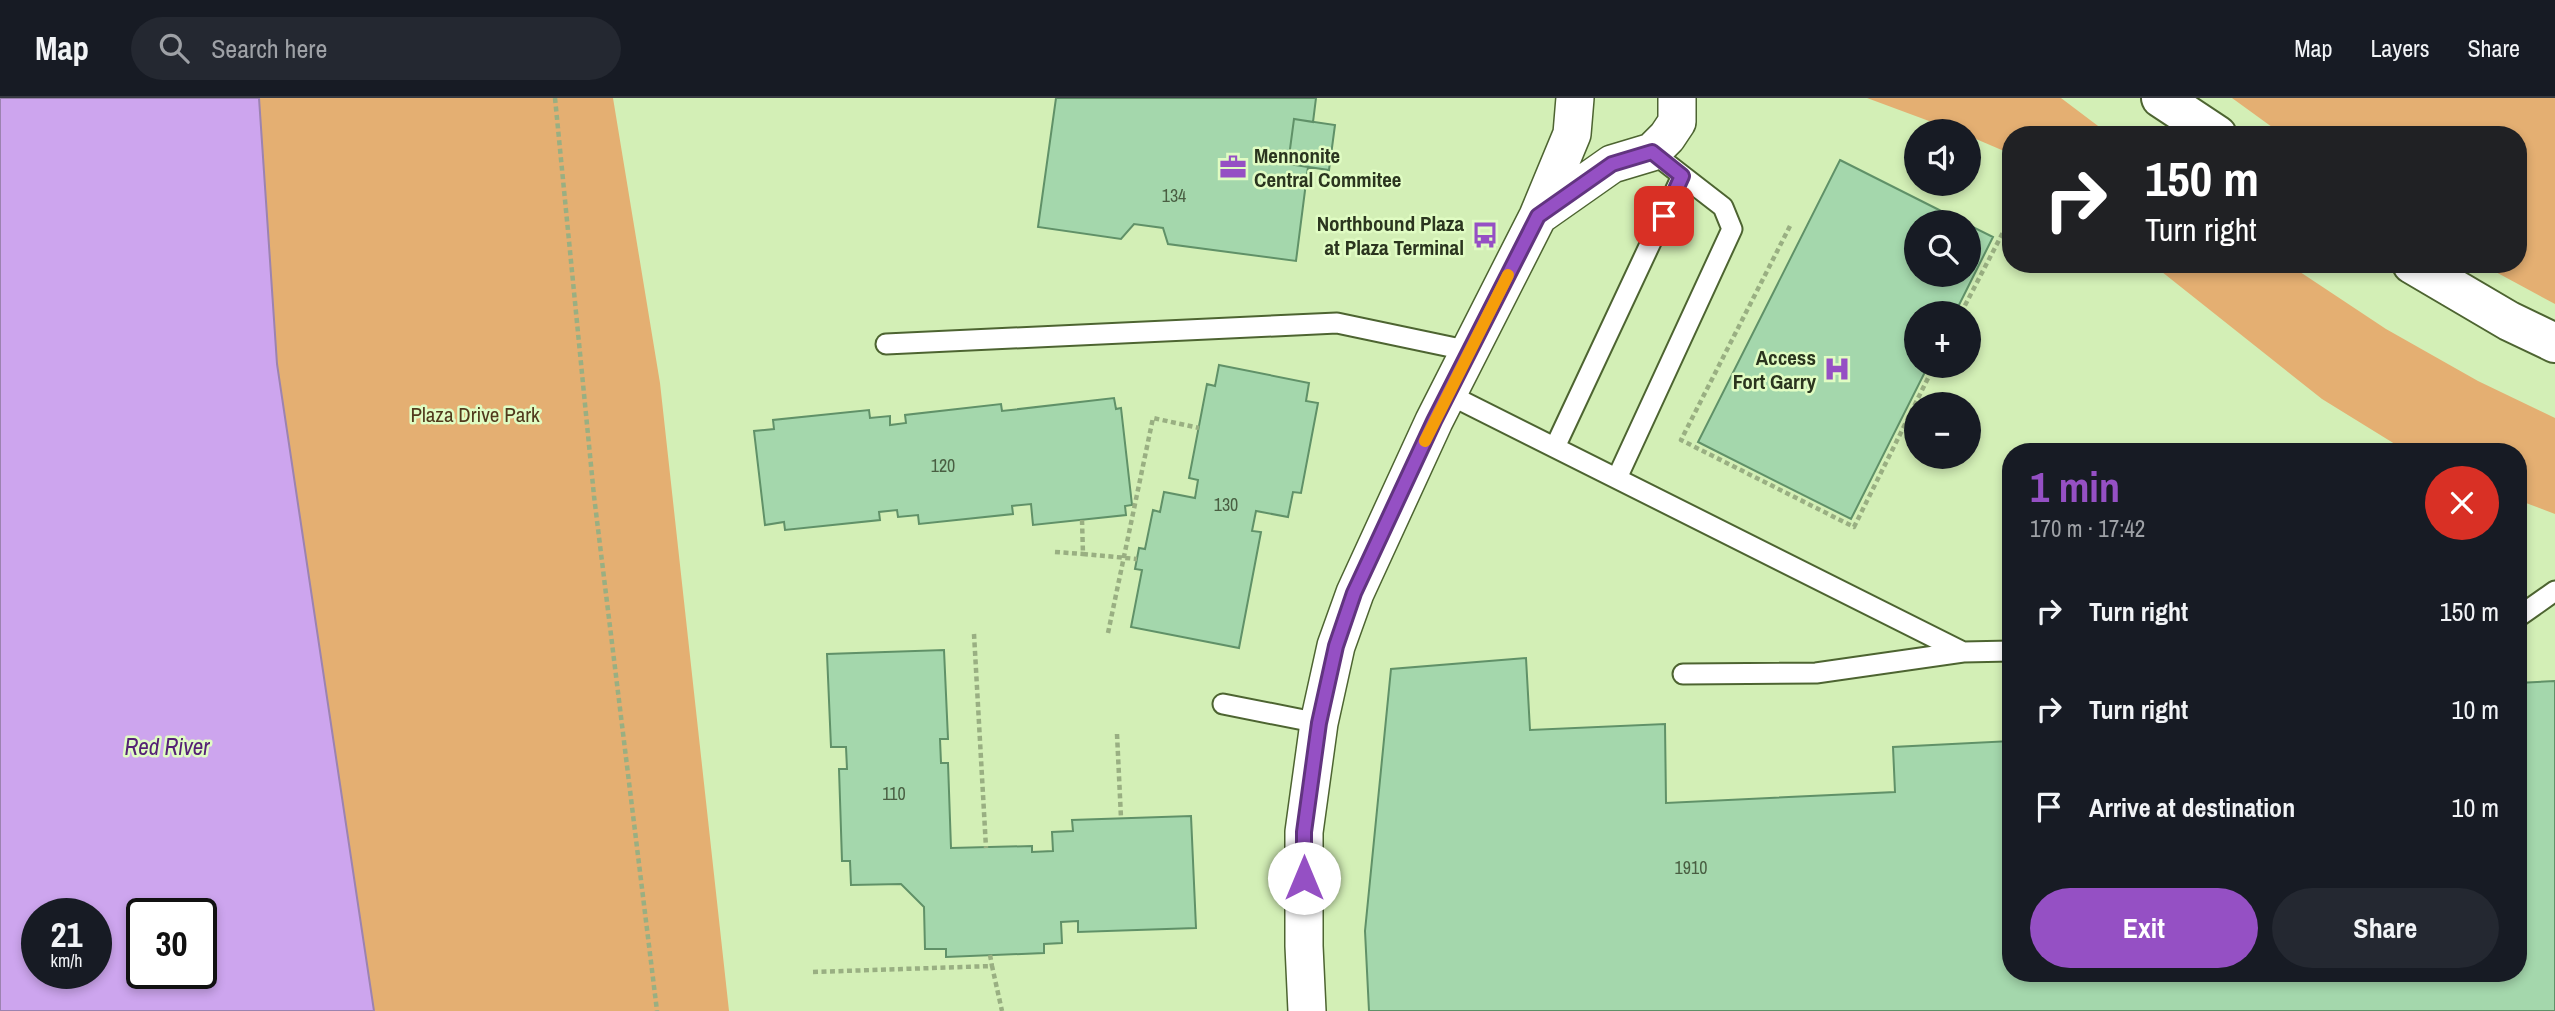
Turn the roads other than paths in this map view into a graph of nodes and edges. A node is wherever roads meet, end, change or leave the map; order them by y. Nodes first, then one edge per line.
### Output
1 (1575, 98) edge
2 (1677, 98) edge
3 (2161, 98) edge
4 (2203, 126) edge
5 (1652, 152) junction
6 (1682, 176) junction
7 (1538, 216) junction
8 (2427, 273) edge
9 (2555, 343) edge
10 (886, 344) dead end
11 (1470, 351) junction
12 (1448, 394) junction
13 (1555, 447) junction
14 (1617, 478) junction
15 (2555, 591) edge
16 (2527, 611) edge
17 (2002, 651) edge
18 (1963, 652) junction
19 (1683, 674) dead end
20 (1223, 704) dead end
21 (1319, 723) junction
22 (1307, 1011) edge

1 - 7 street
2 - 5 street
3 - 4 main road
5 - 6 lane
5 - 7 street
6 - 13 lane
6 - 14 lane
7 - 11 street
8 - 9 main road
10 - 11 lane
11 - 12 street
12 - 13 lane
12 - 21 street
13 - 14 lane
14 - 18 lane
15 - 16 lane
17 - 18 lane
18 - 19 lane
20 - 21 lane
21 - 22 street

